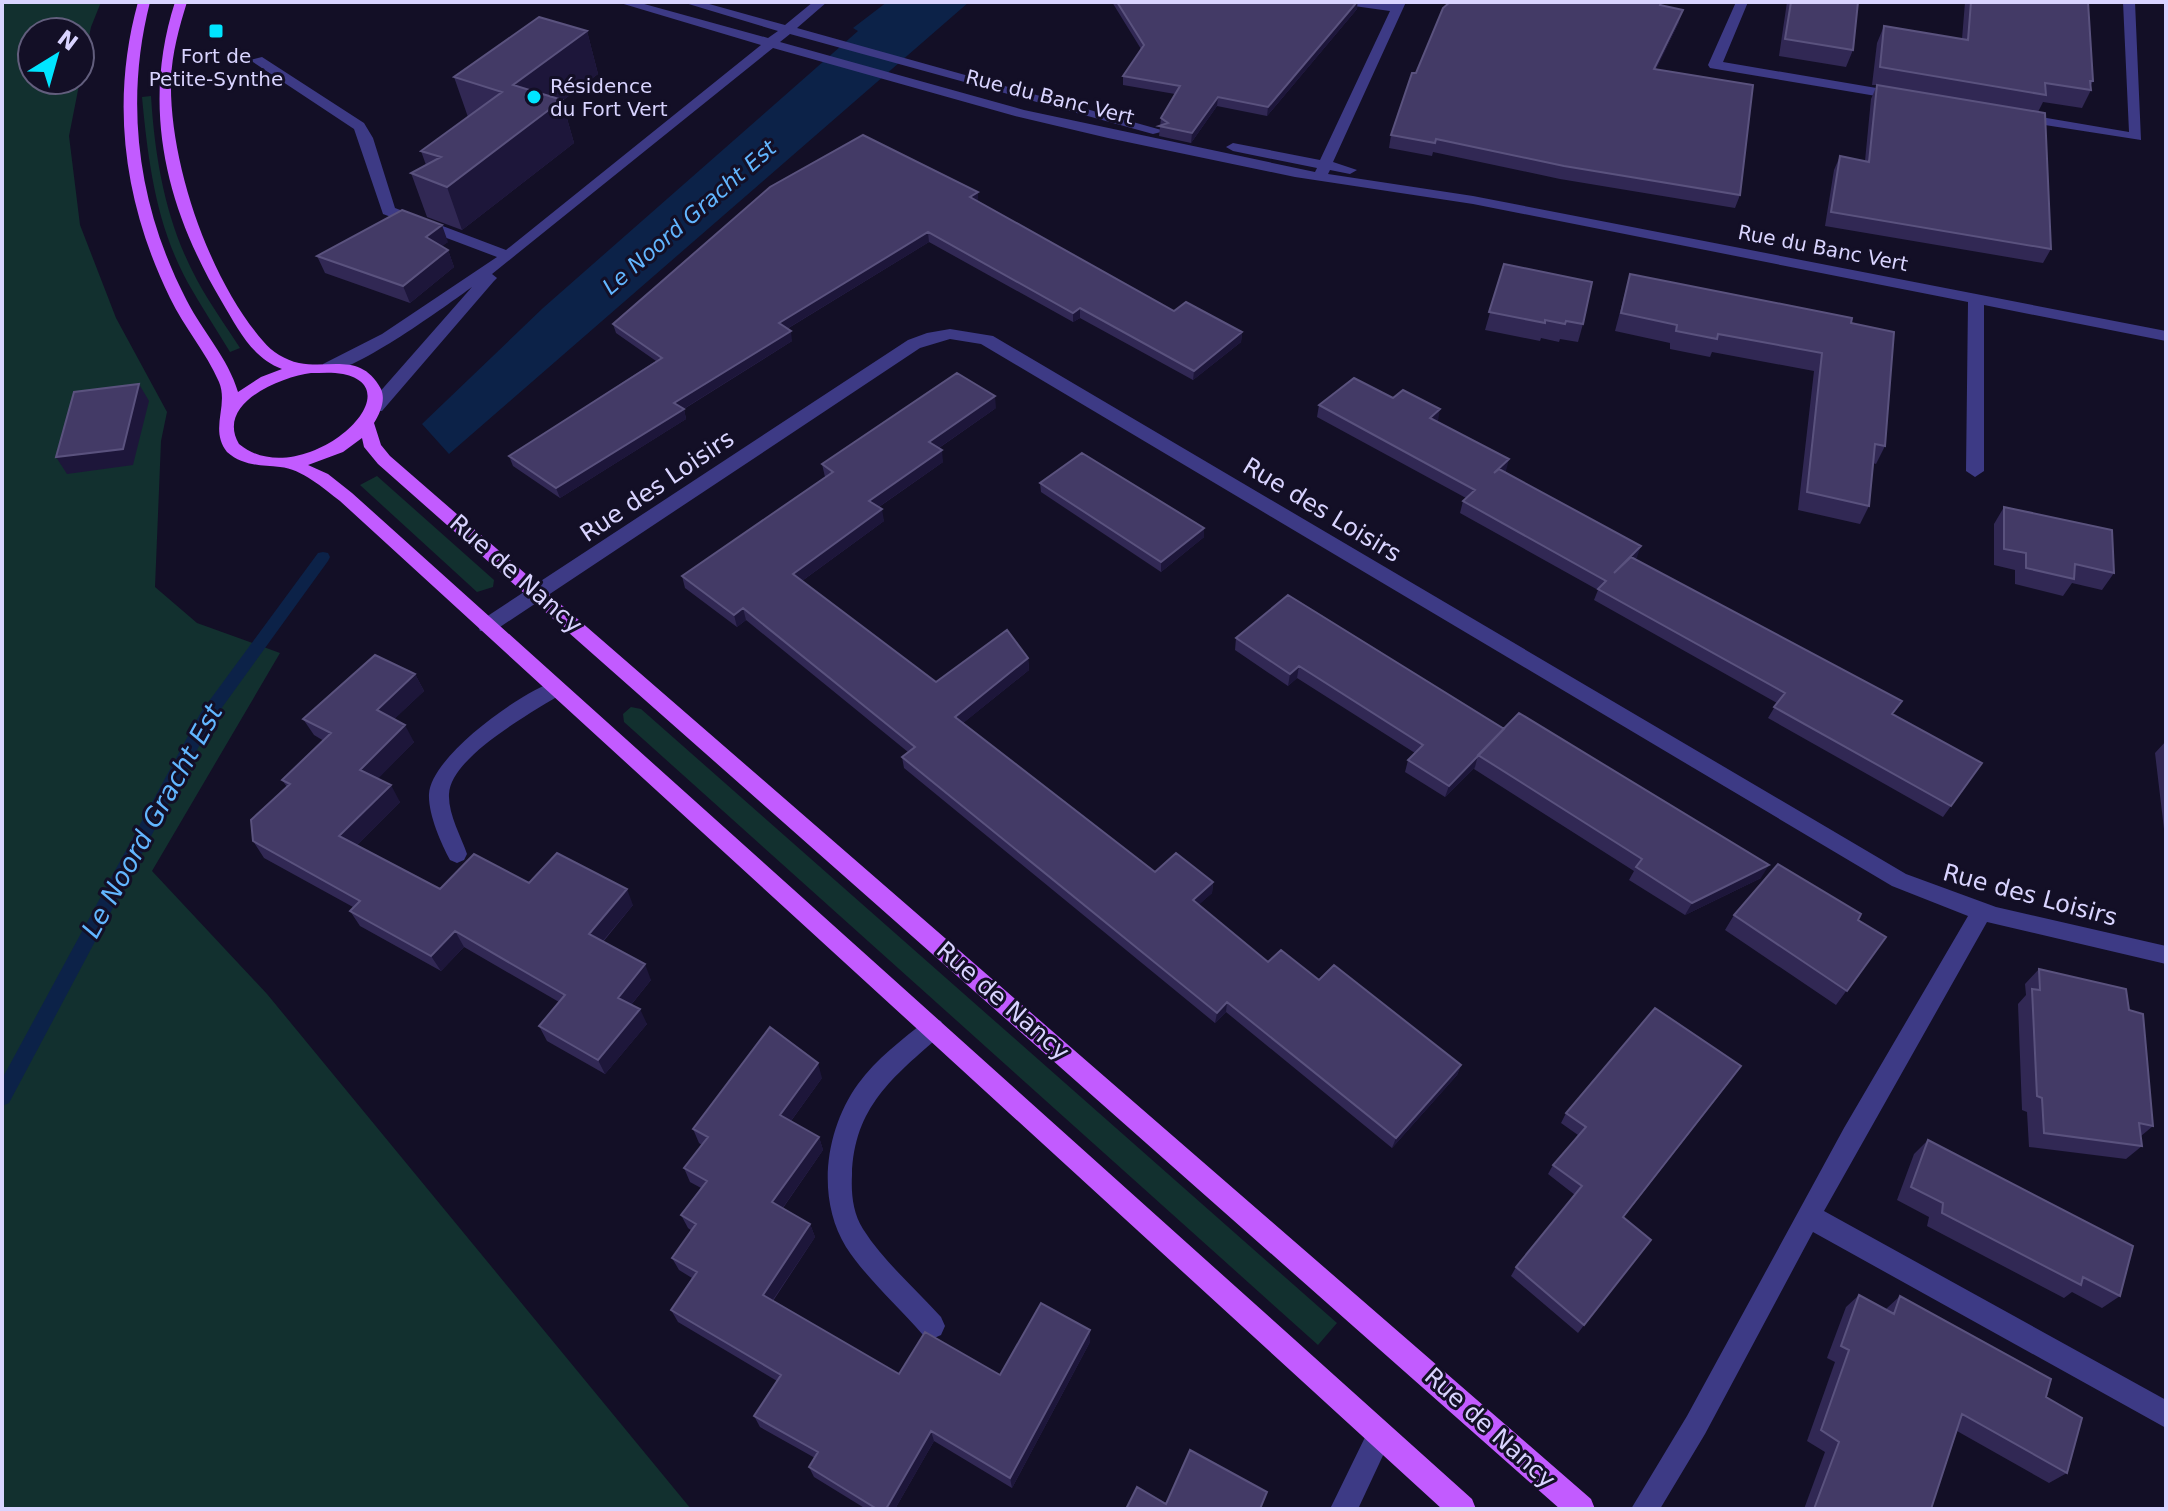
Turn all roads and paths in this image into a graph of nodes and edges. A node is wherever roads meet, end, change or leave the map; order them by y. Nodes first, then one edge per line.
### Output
1 (144, 2) edge
2 (181, 2) edge
3 (623, 2) edge
4 (688, 2) edge
5 (821, 2) edge
6 (1354, 2) edge
7 (1742, 2) edge
8 (2129, 2) edge
9 (1398, 5) edge
10 (786, 30) junction
11 (771, 41) junction
12 (257, 60) dead end
13 (1917, 99) edge
14 (2011, 115) edge
15 (1322, 171) junction
16 (508, 256) junction
17 (1976, 298) junction
18 (2166, 336) edge
19 (329, 368) junction
20 (302, 369) junction
21 (376, 407) junction
22 (232, 409) junction
23 (367, 425) junction
24 (286, 462) junction
25 (1975, 471) dead end
26 (538, 593) junction
27 (487, 626) junction
28 (556, 688) junction
29 (457, 854) dead end
30 (1982, 912) junction
31 (2166, 955) edge
32 (933, 1028) junction
33 (1809, 1216) junction
34 (932, 1326) dead end
35 (2166, 1415) edge
36 (1380, 1434) junction
37 (1344, 1509) edge
38 (1462, 1509) edge
39 (1581, 1509) edge
40 (1645, 1509) edge

1 - 22 main road
2 - 20 main road
3 - 11 street, Rue du Banc Vert
4 - 10 street, Rue du Banc Vert
5 - 10 street
6 - 9 street
7 - 13 street
8 - 14 street
9 - 15 street
10 - 11 street
10 - 15 street, Rue du Banc Vert
11 - 15 street, Rue du Banc Vert
11 - 16 street
12 - 16 street
15 - 17 street, Rue du Banc Vert
16 - 19 street
16 - 21 street
17 - 18 street, Rue du Banc Vert
17 - 25 street
19 - 20 main road
19 - 21 main road
20 - 22 main road
21 - 23 main road
22 - 24 main road
23 - 24 main road
23 - 26 main road, Rue de Nancy
24 - 27 main road
26 - 27 street, Rue des Loisirs
26 - 30 street, Rue des Loisirs
26 - 39 main road, Rue de Nancy
27 - 28 main road
28 - 29 street
28 - 32 main road
30 - 31 street, Rue des Loisirs
30 - 33 street
32 - 34 street
32 - 36 main road
33 - 35 street
33 - 40 street
36 - 37 street
36 - 38 main road

